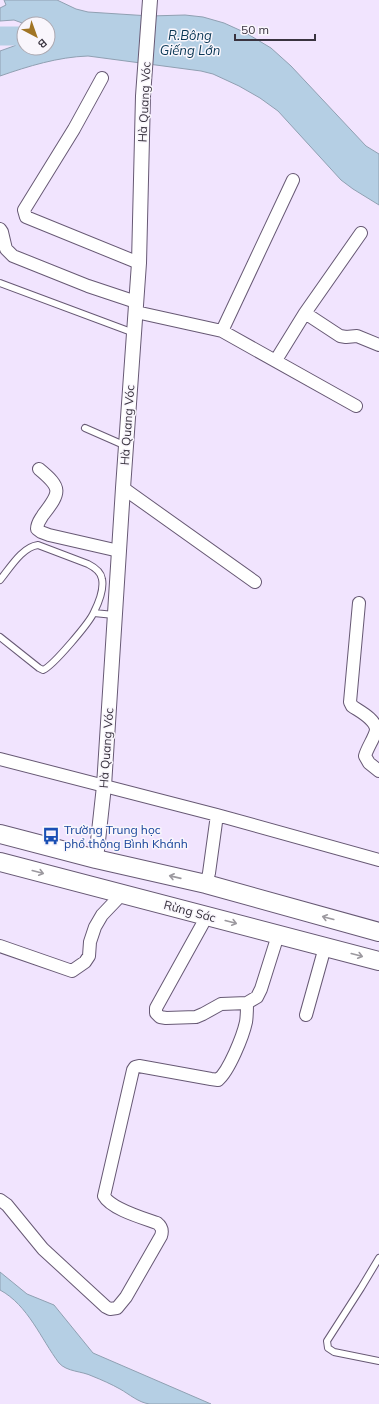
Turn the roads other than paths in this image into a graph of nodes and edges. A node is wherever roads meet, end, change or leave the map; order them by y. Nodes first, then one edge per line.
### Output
1 (150, 0) edge
2 (102, 78) dead end
3 (293, 180) dead end
4 (0, 229) edge
5 (361, 233) dead end
6 (139, 263) junction
7 (0, 283) edge
8 (136, 307) junction
9 (305, 313) junction
10 (222, 330) junction
11 (134, 333) junction
12 (379, 345) edge
13 (276, 360) junction
14 (356, 406) dead end
15 (85, 428) dead end
16 (126, 446) junction
17 (38, 469) dead end
18 (123, 488) junction
19 (118, 551) junction
20 (0, 580) edge
21 (255, 582) dead end
22 (359, 603) dead end
23 (94, 613) junction
24 (114, 615) junction
25 (0, 636) edge
26 (0, 759) edge
27 (379, 770) edge
28 (104, 786) junction
29 (217, 815) junction
30 (0, 834) edge
31 (96, 854) junction
32 (379, 860) edge
33 (0, 862) edge
34 (207, 879) junction
35 (91, 886) junction
36 (122, 894) junction
37 (206, 916) junction
38 (379, 932) edge
39 (278, 935) junction
40 (0, 946) edge
41 (325, 947) junction
42 (379, 961) edge
43 (247, 1003) junction
44 (306, 1015) dead end
45 (0, 1200) edge
46 (379, 1258) edge
47 (379, 1361) edge

1 - 6 street, Hà Quang Vóc
2 - 6 street
3 - 10 street
4 - 8 street
5 - 9 street
6 - 8 street, Hà Quang Vóc
7 - 11 lane
8 - 10 street
8 - 11 street, Hà Quang Vóc
9 - 12 street
9 - 13 street
10 - 13 street
11 - 16 street, Hà Quang Vóc
13 - 14 street
15 - 16 lane
16 - 18 street, Hà Quang Vóc
17 - 19 street
18 - 19 street, Hà Quang Vóc
18 - 21 street
19 - 24 street, Hà Quang Vóc
20 - 23 lane
22 - 27 street
23 - 24 lane
23 - 25 lane
24 - 28 street, Hà Quang Vóc
26 - 28 street
28 - 29 street
28 - 31 street, Hà Quang Vóc
29 - 32 street
29 - 34 street
30 - 31 main road
34 -> 31 main road
31 - 35 main road
33 -> 35 main road, Rừng Sác
38 -> 34 main road
35 - 36 main road, Rừng Sác
36 - 37 main road, Rừng Sác
36 - 40 street
37 -> 39 main road, Rừng Sác
37 - 43 street
39 - 41 main road, Rừng Sác
39 - 43 street
41 -> 42 main road, Rừng Sác
41 - 44 street
43 - 45 street
46 - 47 lane

